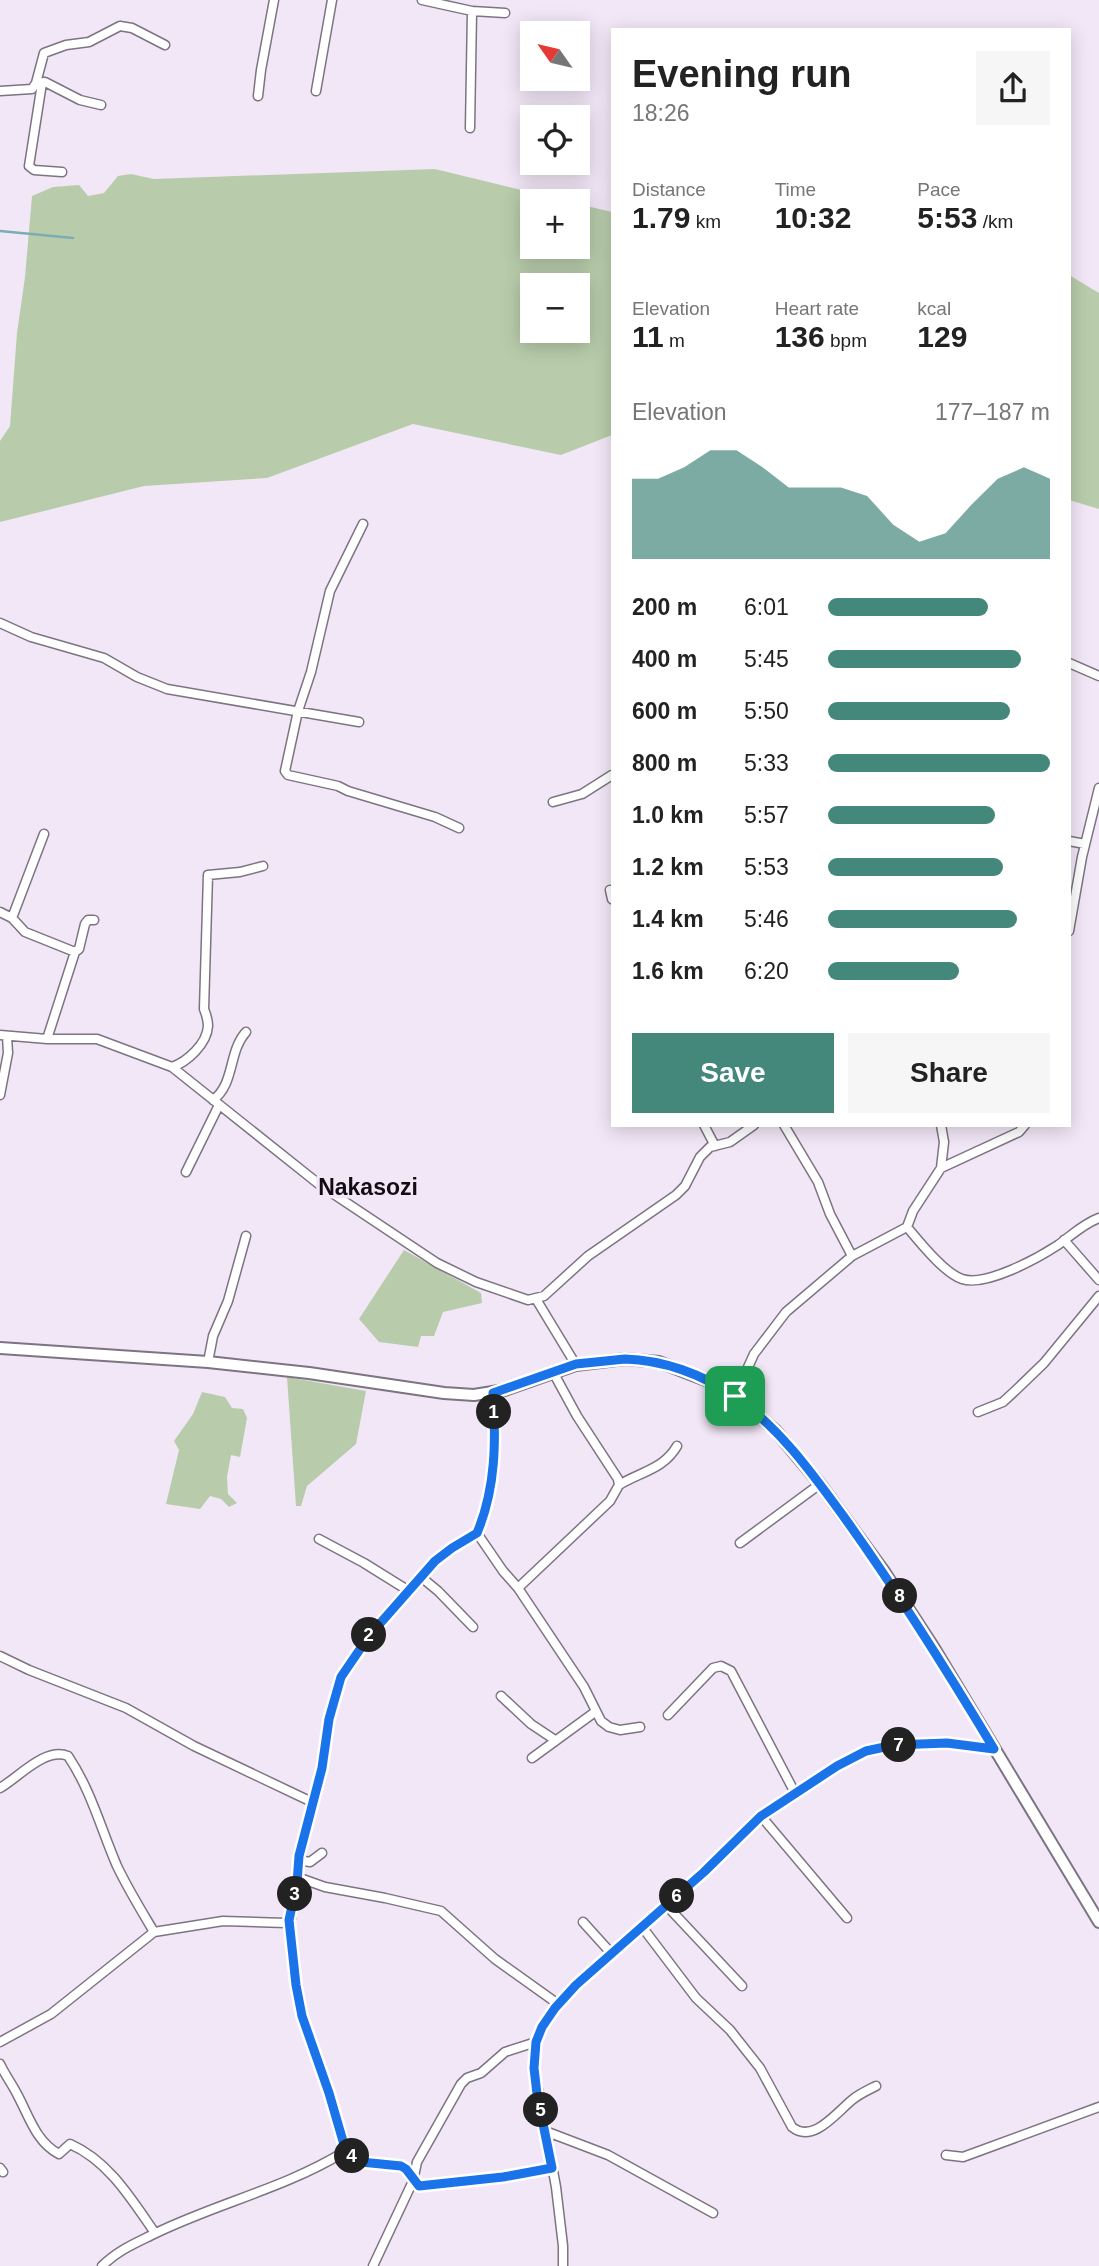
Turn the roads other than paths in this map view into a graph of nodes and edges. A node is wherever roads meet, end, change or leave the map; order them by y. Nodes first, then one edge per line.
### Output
1 (274, 0) edge
2 (332, 0) edge
3 (422, 0) edge
4 (472, 11) junction
5 (505, 13) dead end
6 (165, 45) dead end
7 (39, 83) junction
8 (0, 91) edge
9 (316, 91) dead end
10 (258, 96) dead end
11 (101, 105) dead end
12 (470, 128) dead end
13 (62, 172) dead end
14 (363, 524) dead end
15 (0, 623) edge
16 (1071, 664) edge
17 (1099, 677) edge
18 (298, 711) junction
19 (359, 722) dead end
20 (611, 776) edge
21 (1099, 788) edge
22 (553, 802) dead end
23 (459, 828) dead end
24 (44, 834) dead end
25 (1071, 841) edge
26 (1085, 844) junction
27 (263, 866) dead end
28 (0, 912) edge
29 (12, 918) junction
30 (94, 920) dead end
31 (1071, 920) edge
32 (75, 952) junction
33 (246, 1032) dead end
34 (4, 1035) edge
35 (47, 1039) junction
36 (172, 1067) junction
37 (0, 1095) edge
38 (216, 1103) junction
39 (705, 1127) edge
40 (751, 1127) edge
41 (784, 1127) edge
42 (941, 1127) edge
43 (1024, 1127) edge
44 (715, 1146) junction
45 (941, 1168) junction
46 (186, 1172) dead end
47 (1099, 1218) edge
48 (906, 1227) junction
49 (246, 1236) dead end
50 (1065, 1240) junction
51 (852, 1256) junction
52 (1099, 1280) edge
53 (1099, 1296) edge
54 (536, 1299) junction
55 (0, 1348) edge
56 (208, 1362) junction
57 (576, 1364) junction
58 (553, 1372) junction
59 (493, 1393) junction
60 (735, 1396) junction
61 (978, 1412) dead end
62 (677, 1446) dead end
63 (820, 1484) junction
64 (619, 1485) junction
65 (477, 1533) junction
66 (319, 1539) dead end
67 (740, 1543) dead end
68 (421, 1577) junction
69 (519, 1588) junction
70 (409, 1591) junction
71 (473, 1627) dead end
72 (0, 1656) edge
73 (501, 1696) dead end
74 (595, 1712) junction
75 (668, 1715) dead end
76 (640, 1727) dead end
77 (555, 1740) junction
78 (994, 1749) junction
79 (532, 1758) dead end
80 (0, 1788) edge
81 (795, 1793) junction
82 (314, 1802) junction
83 (761, 1816) junction
84 (322, 1853) dead end
85 (299, 1860) junction
86 (297, 1877) junction
87 (667, 1906) junction
88 (847, 1918) dead end
89 (289, 1920) junction
90 (583, 1922) dead end
91 (1099, 1923) edge
92 (643, 1928) junction
93 (155, 1932) junction
94 (611, 1953) junction
95 (742, 1986) dead end
96 (558, 2004) junction
97 (0, 2042) edge
98 (536, 2042) junction
99 (0, 2064) edge
100 (876, 2086) dead end
101 (1099, 2107) edge
102 (545, 2131) junction
103 (345, 2148) junction
104 (946, 2155) dead end
105 (552, 2168) junction
106 (413, 2181) junction
107 (713, 2213) dead end
108 (155, 2233) junction
109 (102, 2266) edge
110 (373, 2266) edge
111 (563, 2266) edge

1 - 10 street
2 - 9 street
3 - 4 street
4 - 5 street
4 - 12 street
6 - 7 street
7 - 8 street
7 - 11 street
7 - 13 street
14 - 18 street
15 - 18 street
16 - 17 street
18 - 19 street
18 - 23 street
20 - 22 street
21 - 26 street
24 - 29 street
25 - 26 street
26 - 31 street
27 - 36 street
28 - 29 street
29 - 32 street
30 - 32 street
32 - 35 street
33 - 38 street
34 - 35 street
34 - 37 street
35 - 36 street
36 - 38 street
38 - 46 street
38 - 54 street
39 - 44 street
40 - 44 street
41 - 51 street
42 - 45 street
43 - 45 street
44 - 54 street
45 - 48 street
47 - 50 street
48 - 50 street
48 - 51 street
49 - 56 street
50 - 52 street
51 - 60 street
53 - 61 street
54 - 57 street
55 - 56 street
56 - 59 street
57 - 58 street
57 - 60 street
58 - 59 street
58 - 64 street
59 - 65 street
60 - 63 street
62 - 64 street
63 - 67 street
63 - 78 street
64 - 69 street
65 - 68 street
65 - 69 street
66 - 70 street
68 - 70 street
68 - 71 street
69 - 74 street
70 - 82 street
72 - 82 street
73 - 77 street
74 - 76 street
74 - 77 street
75 - 81 street
77 - 79 street
78 - 81 street
78 - 91 street
80 - 93 street
81 - 83 street
82 - 85 street
83 - 87 street
83 - 88 street
84 - 85 street
85 - 86 street
86 - 89 street
86 - 96 street
87 - 92 street
87 - 95 street
89 - 93 street
89 - 103 street
90 - 94 street
92 - 94 street
92 - 100 street
93 - 97 street
94 - 96 street
96 - 98 street
98 - 102 street
98 - 106 street
99 - 108 street
101 - 104 street
102 - 105 street
102 - 107 street
103 - 106 street
103 - 108 street
105 - 106 street
105 - 111 street
106 - 110 street
108 - 109 street

